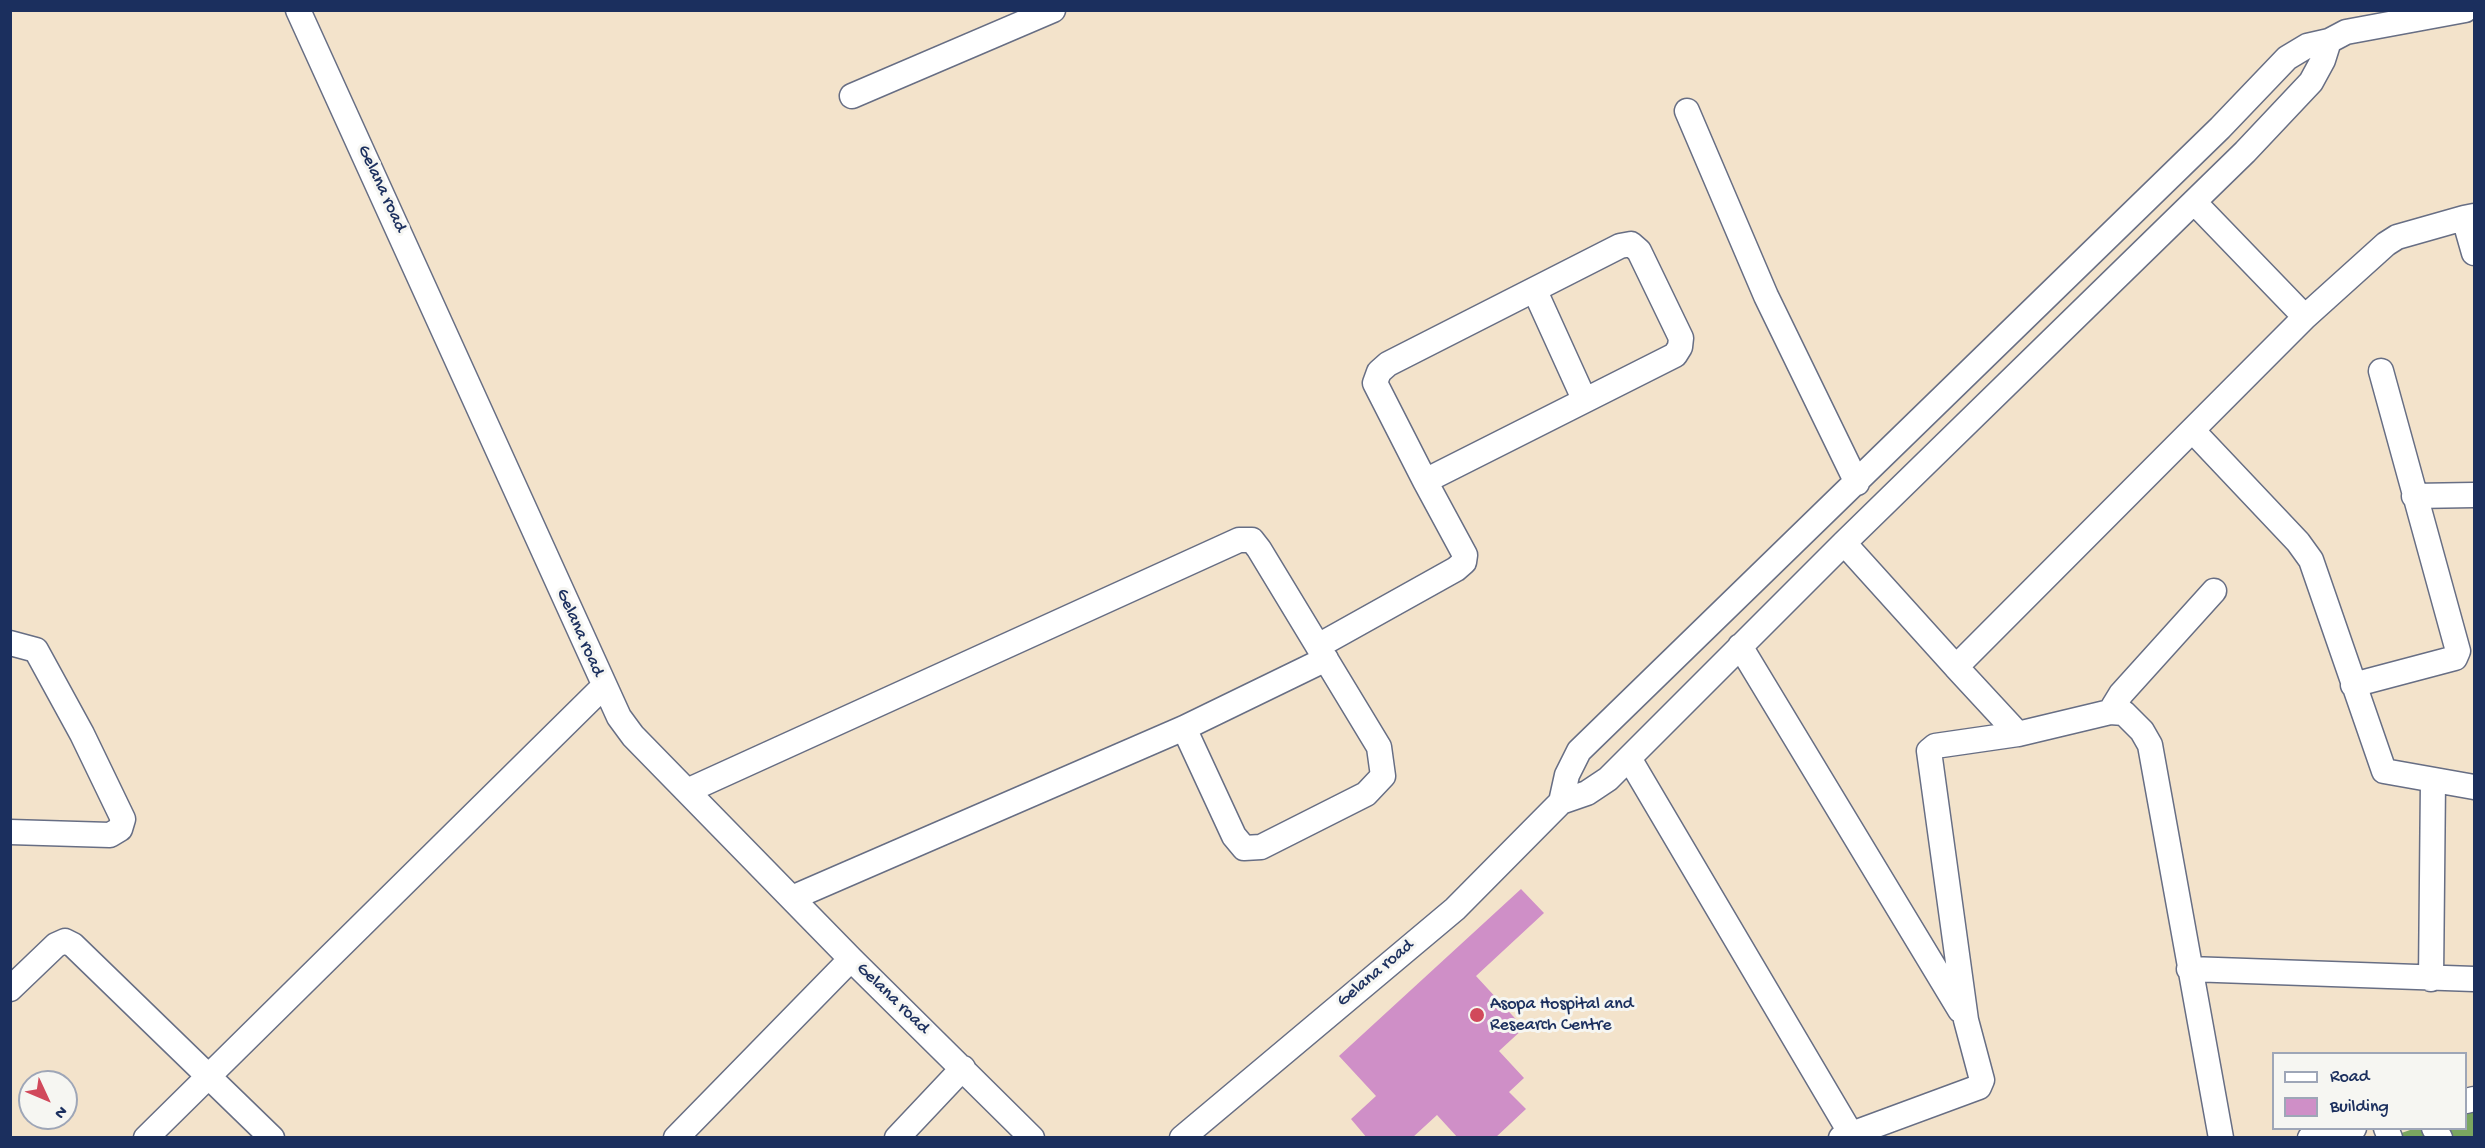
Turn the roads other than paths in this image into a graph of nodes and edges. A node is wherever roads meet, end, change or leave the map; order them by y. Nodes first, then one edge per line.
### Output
1 (298, 10) edge
2 (1053, 10) edge
3 (2464, 10) edge
4 (2329, 41) junction
5 (852, 96) dead end
6 (1687, 111) dead end
7 (2220, 128) junction
8 (2245, 152) junction
9 (2195, 202) junction
10 (2469, 217) edge
11 (2475, 254) edge
12 (1535, 291) junction
13 (2305, 317) junction
14 (2381, 371) dead end
15 (1584, 399) junction
16 (2193, 430) junction
17 (1425, 481) junction
18 (1857, 483) junction
19 (2475, 495) edge
20 (2414, 496) junction
21 (1844, 543) junction
22 (2214, 591) dead end
23 (10, 644) edge
24 (1740, 646) junction
25 (1322, 653) junction
26 (1956, 667) junction
27 (2353, 685) junction
28 (603, 687) junction
29 (2110, 712) junction
30 (1184, 728) junction
31 (2018, 734) junction
32 (1629, 758) junction
33 (2433, 781) junction
34 (2475, 787) edge
35 (687, 791) junction
36 (1561, 802) junction
37 (10, 832) edge
38 (792, 898) junction
39 (851, 959) junction
40 (2189, 969) junction
41 (2475, 979) edge
42 (2432, 980) junction
43 (10, 989) edge
44 (1966, 1020) junction
45 (963, 1068) junction
46 (209, 1076) junction
47 (2346, 1130) edge
48 (1846, 1136) edge
49 (2323, 1136) edge
50 (146, 1137) edge
51 (272, 1137) edge
52 (676, 1137) edge
53 (897, 1137) edge
54 (1032, 1137) edge
55 (1182, 1137) edge
56 (2221, 1137) edge

1 - 28 street, Gelana road
2 - 5 street
3 - 4 street
4 - 7 street
4 - 8 street
6 - 18 street
7 - 8 street
7 - 18 street
8 - 9 street
9 - 13 street
9 - 21 street
10 - 11 street
10 - 13 street
12 - 15 street
12 - 15 street
12 - 17 street
13 - 16 street
14 - 20 street
15 - 17 street
16 - 26 street
16 - 27 street
17 - 25 street
18 - 36 street
19 - 20 street
20 - 27 street
21 - 24 street
21 - 26 street
22 - 29 street
23 - 37 street
24 - 32 street
24 - 44 street
25 - 30 street
25 - 30 street
25 - 35 street
26 - 31 street
27 - 33 street
28 - 35 street, Gelana road
28 - 46 street
29 - 31 street
29 - 40 street
30 - 38 street
31 - 44 street
32 - 36 street
32 - 48 street
33 - 34 street
33 - 42 street
35 - 38 street, Gelana road
36 - 55 street, Gelana road
38 - 39 street, Gelana road
39 - 45 street, Gelana road
39 - 52 street
40 - 42 street
40 - 56 street
41 - 42 street
43 - 46 street
44 - 48 street
45 - 53 street
45 - 54 street, Gelana road
46 - 50 street
46 - 51 street
47 - 49 street

